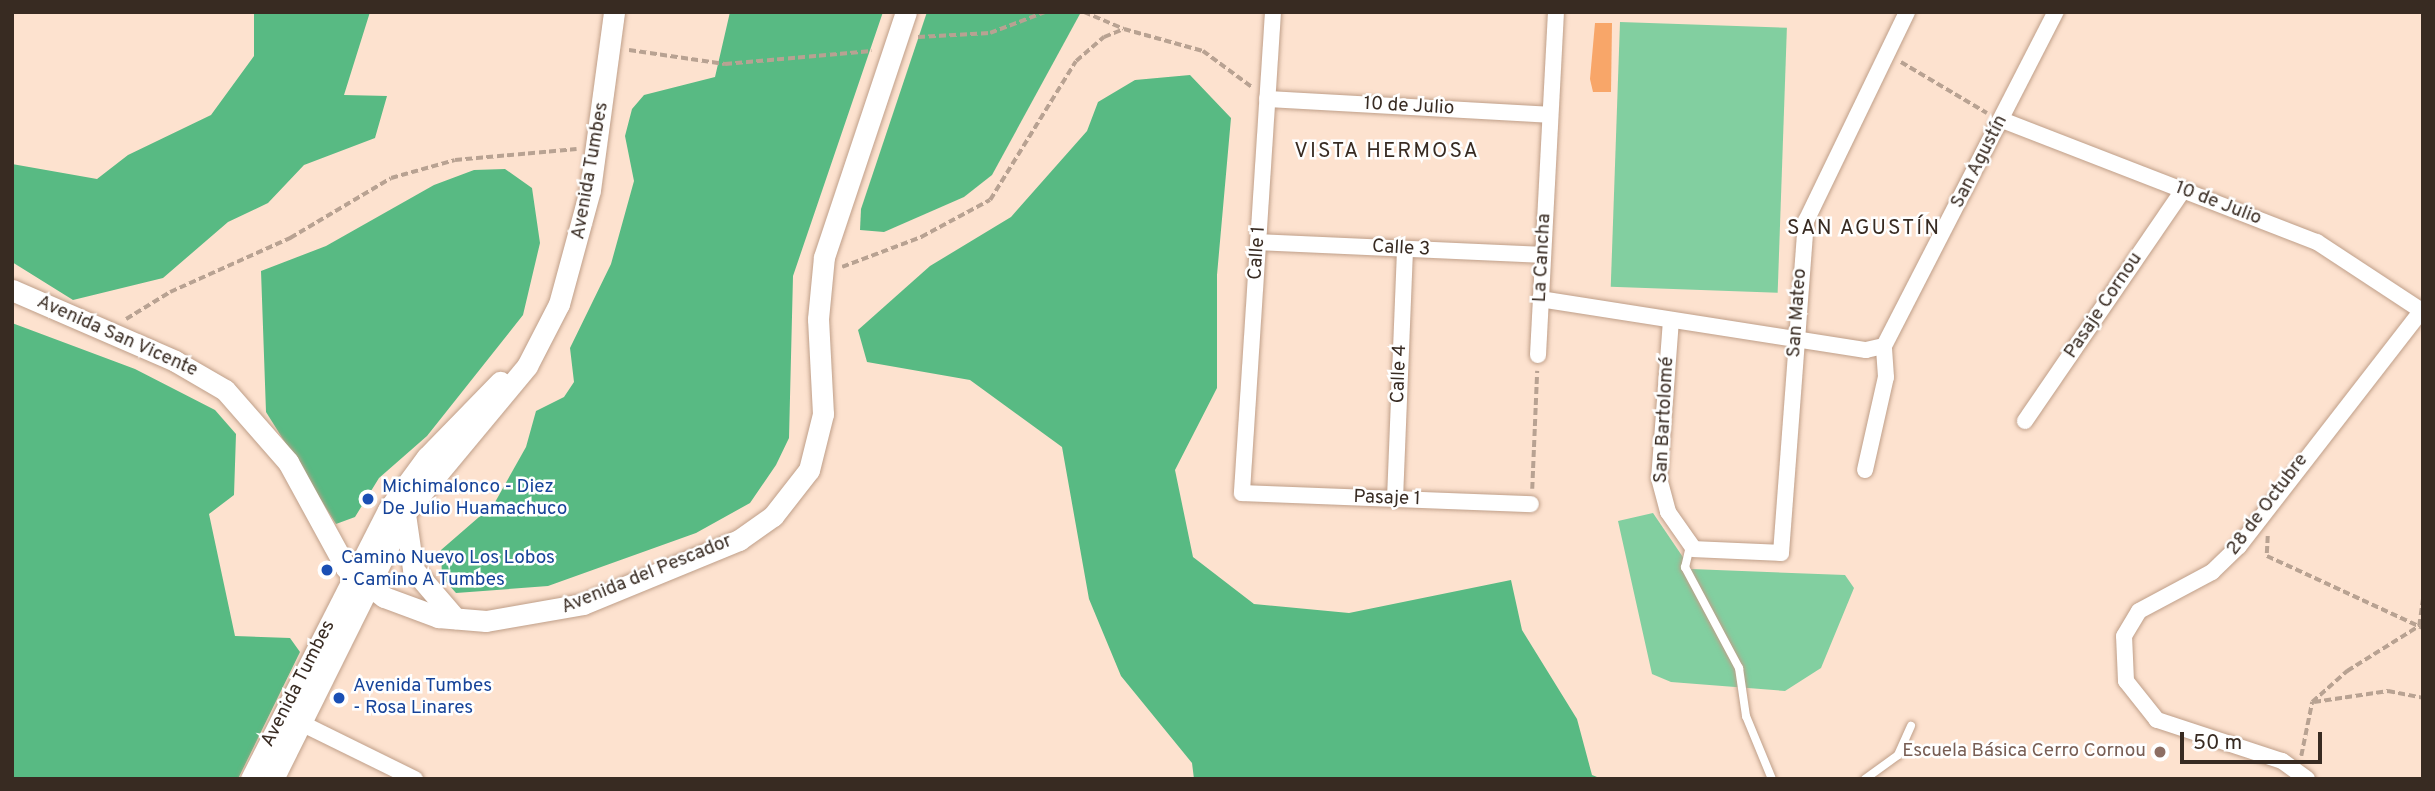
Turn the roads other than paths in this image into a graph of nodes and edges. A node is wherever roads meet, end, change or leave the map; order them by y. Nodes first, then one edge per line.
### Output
1 (614, 12) edge
2 (906, 12) edge
3 (1273, 12) edge
4 (1556, 12) edge
5 (1907, 12) edge
6 (2056, 12) edge
7 (1267, 99) junction
8 (1550, 115) junction
9 (2002, 120) junction
10 (2183, 190) junction
11 (1258, 242) junction
12 (1405, 249) junction
13 (1543, 255) junction
14 (12, 290) edge
15 (1540, 299) junction
16 (2422, 310) edge
17 (1671, 320) junction
18 (548, 324) junction
19 (1796, 340) junction
20 (1884, 345) junction
21 (1538, 355) road end
22 (2025, 421) dead end
23 (1865, 470) dead end
24 (1242, 493) joint
25 (1395, 499) junction
26 (1531, 504) road end
27 (405, 513) junction
28 (1690, 546) junction
29 (360, 582) junction
30 (456, 620) junction
31 (301, 723) junction
32 (1911, 726) dead end
33 (2303, 773) edge
34 (251, 779) edge
35 (273, 779) edge
36 (415, 779) edge
37 (1772, 779) edge
38 (1865, 779) edge

1 - 18 main road, Avenida Tumbes
2 - 30 main road, Avenida del Pescador
3 - 7 street, Calle 1
4 - 8 street, La Cancha
5 - 19 street, San Mateo
6 - 9 street, San Agustín
7 - 8 street, 10 de Julio
7 - 11 street, Calle 1
8 - 13 street, La Cancha
9 - 10 street, 10 de Julio
9 - 20 street, San Agustín
10 - 16 street, 10 de Julio
10 - 22 street, Pasaje Cornou
11 - 12 street, Calle 3
11 - 24 street, Calle 1
12 - 13 street, Calle 3
12 - 25 street, Calle 4
13 - 15 street, La Cancha
14 - 29 main road, Avenida San Vicente
15 - 17 street
15 - 21 street, La Cancha
16 - 33 street, 28 de Octubre
17 - 19 street
17 - 28 street, San Bartolomé
18 - 27 main road, Avenida Tumbes
18 - 29 main road, Avenida Tumbes
19 - 20 street
19 - 28 street, San Mateo
20 - 23 street, San Agustín
24 - 25 street, Pasaje 1
25 - 26 street, Pasaje 1
27 - 29 main road, Avenida Tumbes
27 - 30 main road
28 - 37 lane
29 - 30 main road, Avenida del Pescador
29 - 31 main road, Avenida Tumbes
29 - 34 main road, Avenida Tumbes
31 - 35 main road, Avenida Tumbes
31 - 36 street
32 - 38 lane

